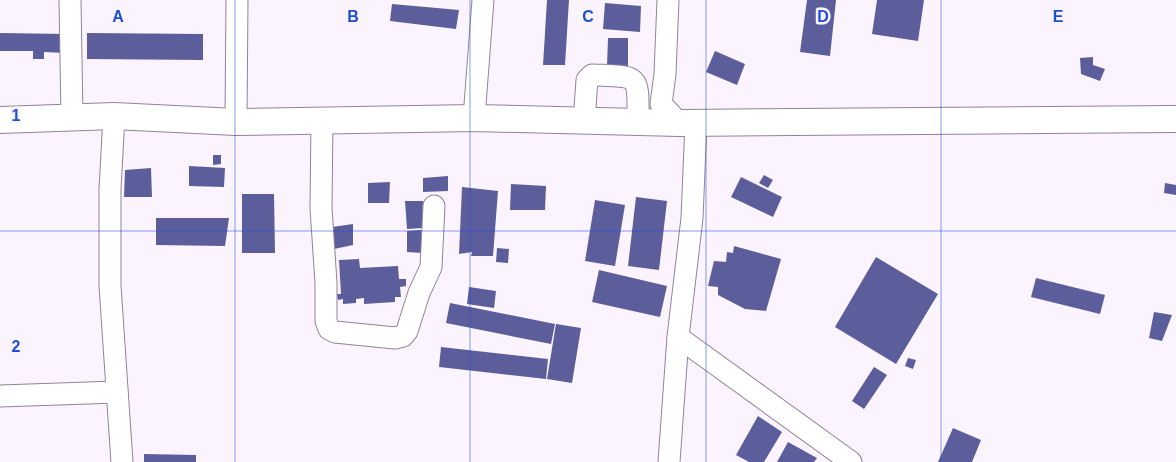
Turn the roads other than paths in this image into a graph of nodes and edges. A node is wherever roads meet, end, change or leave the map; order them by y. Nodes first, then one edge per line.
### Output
1 (70, 0) edge
2 (237, 0) edge
3 (483, 0) edge
4 (668, 0) edge
5 (114, 116) junction
6 (72, 118) junction
7 (474, 118) junction
8 (1176, 118) edge
9 (0, 120) edge
10 (322, 120) junction
11 (584, 121) junction
12 (236, 122) junction
13 (638, 122) junction
14 (687, 123) junction
15 (434, 206) dead end
16 (678, 337) junction
17 (117, 392) junction
18 (0, 396) edge
19 (122, 462) edge
20 (669, 462) edge
21 (851, 462) edge

1 - 6 street
2 - 12 street
3 - 7 street
4 - 14 street
5 - 6 main road
5 - 12 main road
5 - 17 street
6 - 9 main road
7 - 10 main road
7 - 11 main road
8 - 14 main road
10 - 12 main road
10 - 15 street
11 - 13 main road
11 - 13 street
13 - 14 main road
14 - 16 street
16 - 20 street
16 - 21 street
17 - 18 street
17 - 19 street

